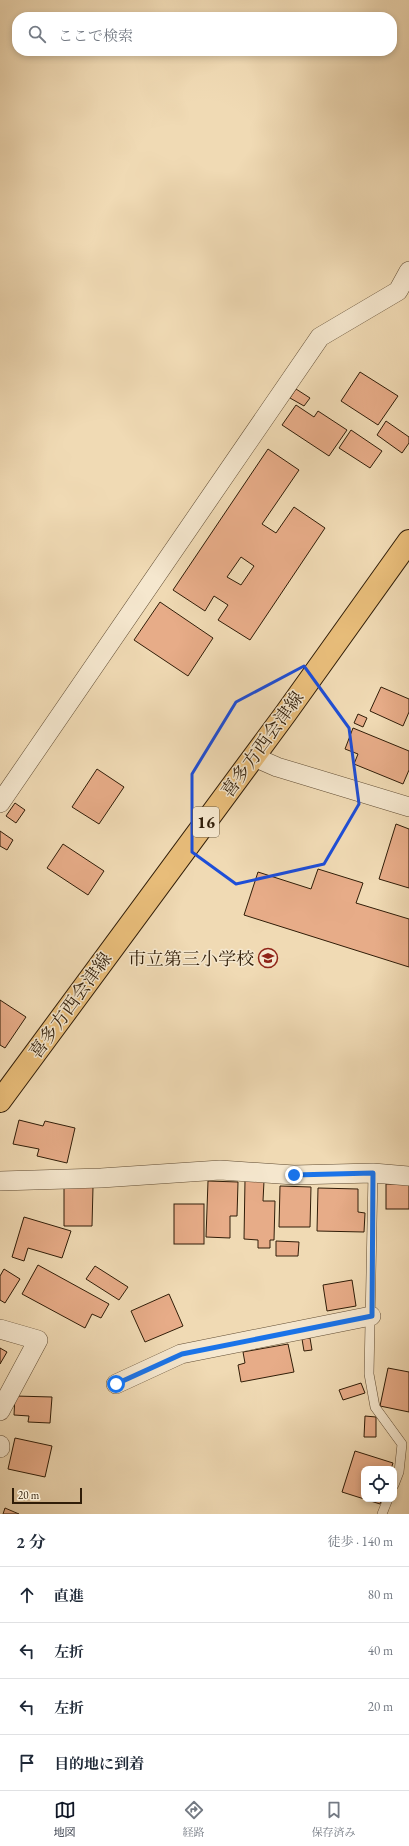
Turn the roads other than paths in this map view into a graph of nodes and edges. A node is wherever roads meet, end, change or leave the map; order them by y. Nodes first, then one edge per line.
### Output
1 (409, 271) edge
2 (409, 541) edge
3 (254, 757) junction
4 (0, 803) edge
5 (409, 808) edge
6 (0, 1101) edge
7 (373, 1173) junction
8 (409, 1176) edge
9 (0, 1181) edge
10 (372, 1316) junction
11 (0, 1329) edge
12 (116, 1384) dead end
13 (0, 1411) edge
14 (397, 1478) edge
15 (387, 1502) edge
16 (382, 1514) edge

1 - 4 street
2 - 3 main road, 喜多方西会津線 / 16
3 - 5 street
3 - 6 main road, 喜多方西会津線 / 16
7 - 8 street
7 - 9 street
7 - 10 lane
10 - 12 street
10 - 14 lane
11 - 13 street
15 - 16 lane

